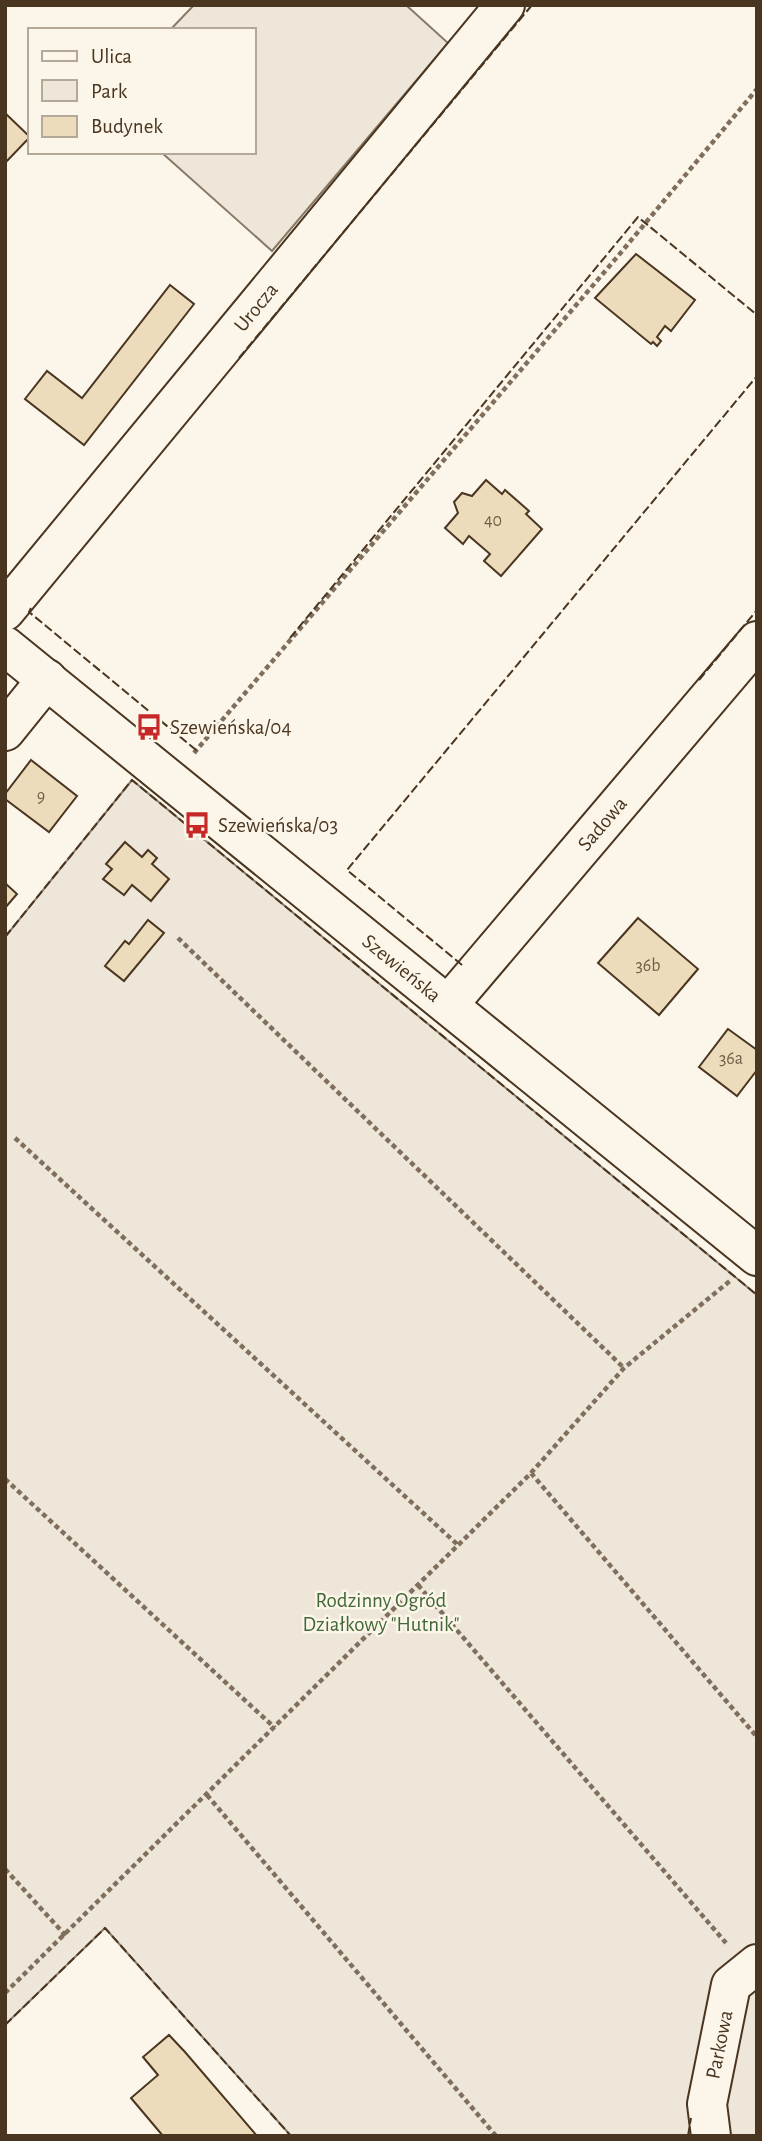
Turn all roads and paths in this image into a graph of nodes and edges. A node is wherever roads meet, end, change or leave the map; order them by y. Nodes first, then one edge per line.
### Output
1 (505, 5) edge
2 (757, 89) edge
3 (5, 611) edge
4 (757, 642) edge
5 (5, 646) edge
6 (47, 679) junction
7 (5, 731) edge
8 (173, 782) junction
9 (178, 938) dead end
10 (448, 1005) junction
11 (15, 1138) dead end
12 (751, 1252) edge
13 (624, 1368) junction
14 (531, 1473) junction
15 (5, 1479) edge
16 (458, 1545) junction
17 (418, 1585) junction
18 (275, 1728) junction
19 (757, 1737) edge
20 (207, 1795) junction
21 (5, 1869) edge
22 (66, 1936) junction
23 (754, 1967) edge
24 (5, 1993) edge
25 (496, 2136) edge
26 (711, 2136) edge

1 - 3 street, Urocza
2 - 8 path
4 - 10 street, Sadowa
5 - 6 street, Szewieńska
6 - 7 street
6 - 8 street, Szewieńska
8 - 10 street, Szewieńska
9 - 13 path
10 - 12 street, Szewieńska
11 - 16 path
12 - 13 path
13 - 14 path
14 - 16 path
14 - 19 path
15 - 18 path
16 - 17 path
17 - 18 path
17 - 23 path
18 - 20 path
20 - 22 path
20 - 25 path
21 - 22 path
22 - 24 path
23 - 26 street, Parkowa

